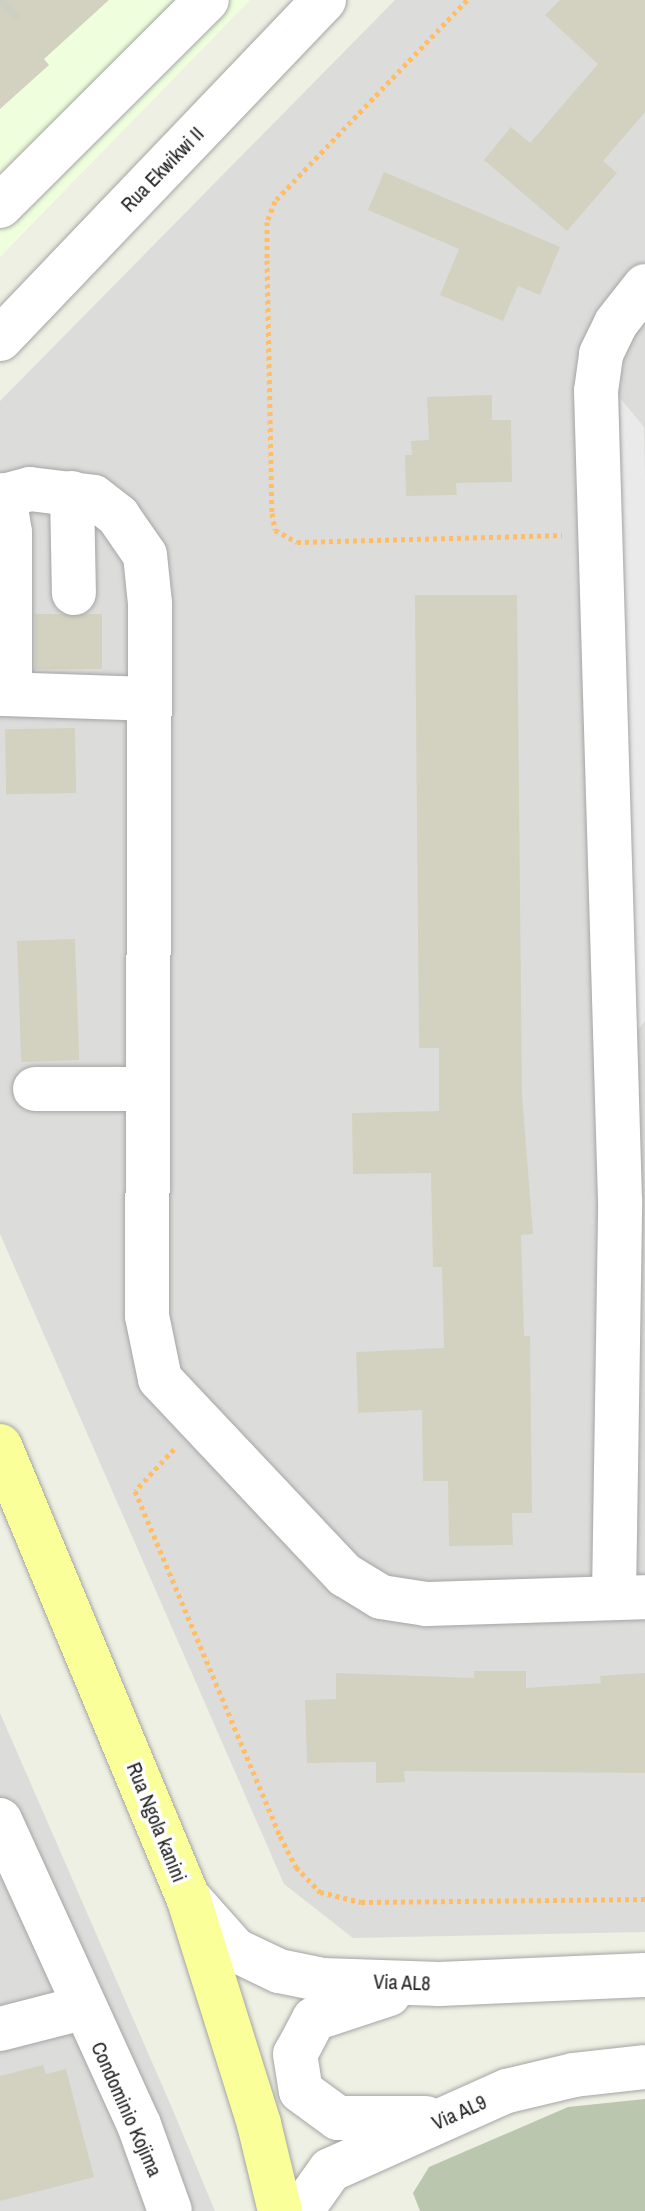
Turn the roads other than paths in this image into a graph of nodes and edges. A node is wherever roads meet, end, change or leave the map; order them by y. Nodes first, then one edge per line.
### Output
1 (207, 0) edge
2 (324, 0) edge
3 (0, 206) edge
4 (645, 286) edge
5 (0, 339) edge
6 (5, 488) edge
7 (72, 493) junction
8 (74, 593) dead end
9 (5, 694) edge
10 (148, 699) junction
11 (35, 1089) dead end
12 (148, 1089) junction
13 (632, 1188) edge
14 (0, 1446) edge
15 (630, 1597) edge
16 (0, 1820) edge
17 (188, 1897) junction
18 (645, 1975) edge
19 (439, 1984) junction
20 (82, 2008) junction
21 (0, 2029) edge
22 (645, 2067) edge
23 (452, 2116) junction
24 (170, 2211) edge
25 (280, 2211) edge
26 (301, 2211) edge

1 - 3 street
2 - 5 street, Rua Ekwikwi II
4 - 13 street
6 - 7 street
6 - 9 street
7 - 8 street
7 - 10 street
9 - 10 street
10 - 12 street
11 - 12 street
12 - 15 street
13 - 15 street
14 - 17 main road, Rua Ngola kanini
16 - 20 street, Condominio Kojima
17 - 19 street, Via AL8
17 - 25 main road, Rua Ngola kanini
18 - 19 street, Via AL8
19 - 23 street
20 - 21 street
20 - 24 street, Condominio Kojima
22 - 23 street, Via AL9
23 - 26 street, Via AL9

